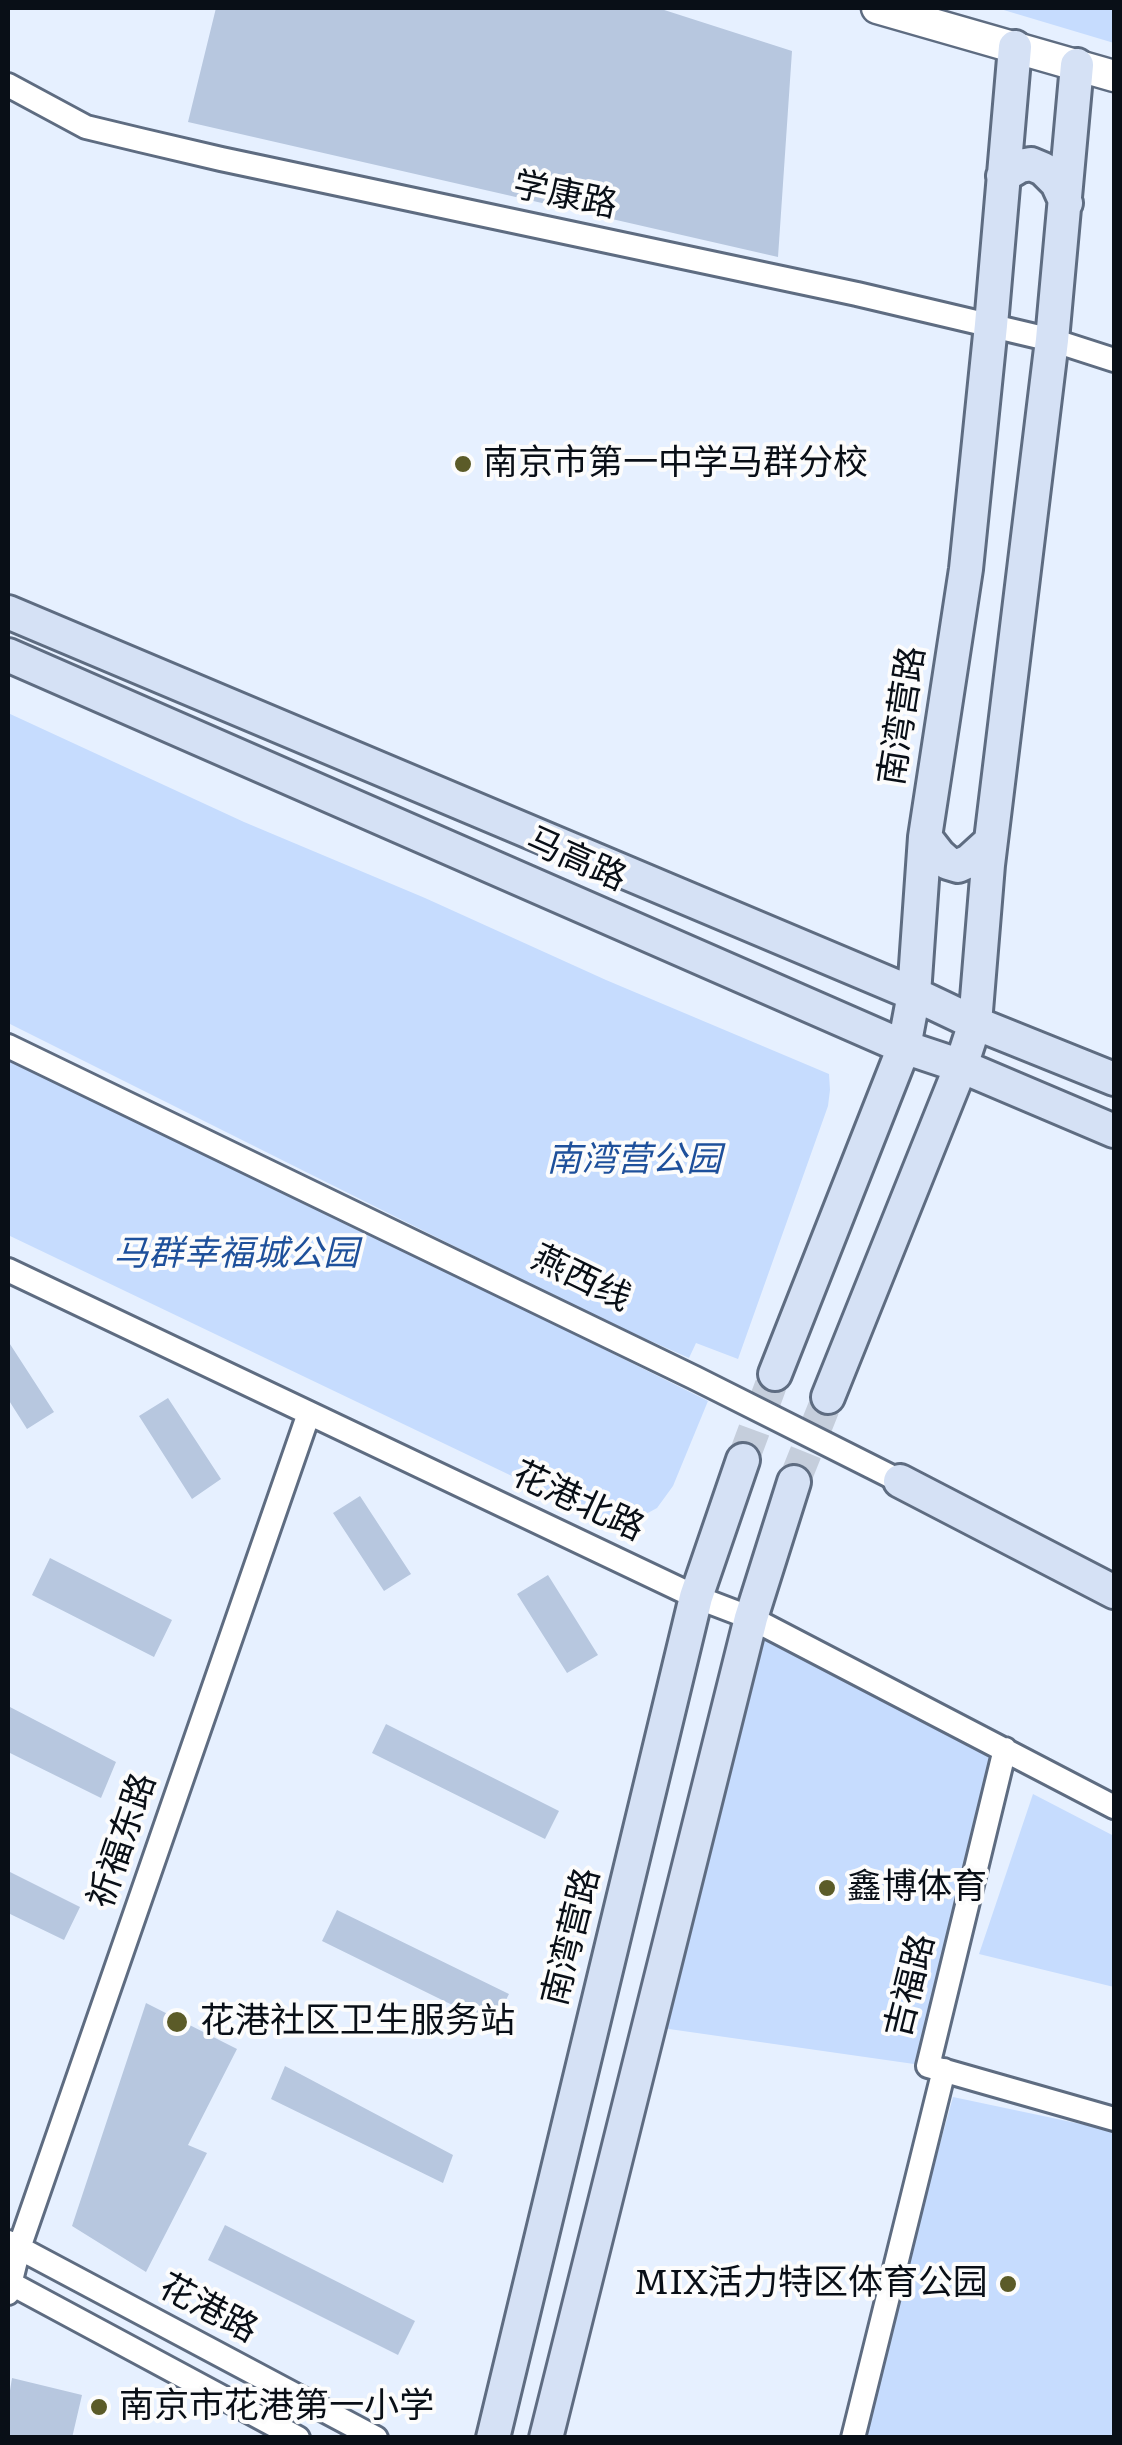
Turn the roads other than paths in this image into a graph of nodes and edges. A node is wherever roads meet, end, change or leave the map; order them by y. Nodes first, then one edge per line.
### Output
1 (877, 8) edge
2 (1015, 47) junction
3 (1076, 65) junction
4 (1114, 76) edge
5 (8, 85) edge
6 (1003, 176) junction
7 (1066, 203) junction
8 (991, 325) junction
9 (1052, 340) junction
10 (1114, 360) edge
11 (8, 612) edge
12 (8, 655) edge
13 (925, 836) junction
14 (991, 841) junction
15 (914, 994) junction
16 (975, 1024) junction
17 (8, 1046) edge
18 (904, 1047) junction
19 (960, 1066) junction
20 (1114, 1080) edge
21 (1114, 1131) edge
22 (8, 1270) edge
23 (776, 1374) tunnel mouth
24 (828, 1397) tunnel mouth
25 (309, 1413) junction
26 (743, 1460) tunnel mouth
27 (900, 1481) joint
28 (794, 1482) tunnel mouth
29 (1114, 1592) edge
30 (696, 1597) junction
31 (752, 1618) junction
32 (1006, 1749) junction
33 (1114, 1807) edge
34 (936, 2068) junction
35 (1114, 2119) edge
36 (13, 2245) edge
37 (8, 2286) edge
38 (298, 2438) edge
39 (376, 2438) edge
40 (493, 2438) edge
41 (546, 2438) edge
42 (853, 2438) edge

1 - 2 street
2 - 3 street
2 - 6 main road, 南湾营路
3 - 4 street
3 - 7 main road
5 - 8 street, 学康路
6 - 7 main road
6 - 8 main road, 南湾营路
7 - 9 main road
8 - 9 street, 学康路
8 - 13 main road, 南湾营路
9 - 10 street, 学康路
9 - 14 main road
11 - 15 main road, 马高路
12 - 18 main road, 马高路
13 - 14 main road
13 - 15 main road, 南湾营路
14 - 16 main road
15 - 16 main road, 马高路
15 - 18 main road, 南湾营路
16 - 19 main road
16 - 20 main road, 马高路
17 - 27 street, 燕西线
18 - 19 main road, 马高路
18 - 23 main road, 南湾营路
19 - 21 main road, 马高路
19 - 24 main road
22 - 25 street, 花港北路
25 - 30 street, 花港北路
25 - 36 street, 祈福东路
26 - 30 main road, 南湾营路
27 - 29 main road, 燕西线
28 - 31 main road
30 - 31 street, 花港北路
30 - 40 main road, 南湾营路
31 - 32 street, 花港北路
31 - 41 main road
32 - 33 street, 花港北路
32 - 34 street, 吉福路
34 - 35 street
34 - 42 street, 吉福路
36 - 37 street, 祈福东路
36 - 39 street, 花港路
37 - 38 street, 花港路

